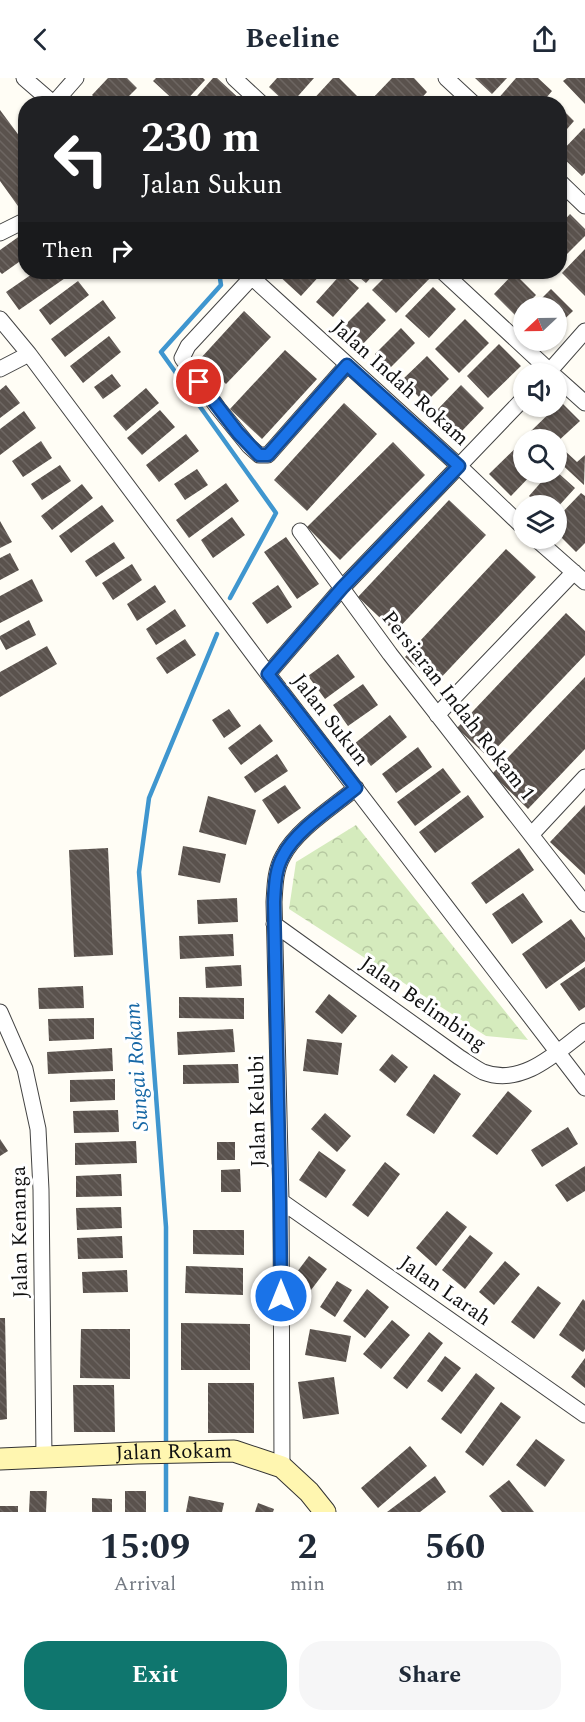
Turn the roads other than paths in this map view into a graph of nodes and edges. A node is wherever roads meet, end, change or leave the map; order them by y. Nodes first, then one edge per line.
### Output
1 (24, 78) edge
2 (76, 78) edge
3 (234, 78) edge
4 (446, 78) edge
5 (46, 96) edge
6 (60, 96) edge
7 (253, 96) edge
8 (465, 96) edge
9 (567, 189) edge
10 (585, 206) edge
11 (18, 224) edge
12 (0, 233) edge
13 (245, 279) edge
14 (255, 279) edge
15 (450, 279) edge
16 (0, 319) edge
17 (585, 331) edge
18 (29, 354) junction
19 (540, 363) edge
20 (560, 363) edge
21 (347, 365) junction
22 (0, 369) edge
23 (567, 387) edge
24 (585, 403) edge
25 (513, 410) edge
26 (459, 466) junction
27 (513, 518) edge
28 (300, 531) dead end
29 (548, 549) edge
30 (580, 577) edge
31 (342, 588) junction
32 (268, 674) junction
33 (437, 715) junction
34 (585, 777) edge
35 (356, 788) junction
36 (531, 835) junction
37 (585, 904) edge
38 (274, 924) junction
39 (0, 1012) edge
40 (585, 1030) edge
41 (557, 1053) junction
42 (585, 1088) edge
43 (280, 1201) junction
44 (585, 1415) edge
45 (44, 1457) junction
46 (0, 1459) edge
47 (282, 1467) junction
48 (325, 1512) edge

1 - 5 street
2 - 6 street
3 - 7 street
4 - 8 street
9 - 10 street
11 - 12 street
13 - 21 street
14 - 21 street, Jalan Indah Rokam
15 - 19 street
16 - 18 street, Jalan Sukun
17 - 20 street
18 - 22 street
18 - 32 street, Jalan Sukun
21 - 26 street, Jalan Indah Rokam
23 - 24 street
25 - 26 street
26 - 27 street, Jalan Indah Rokam
26 - 31 street
28 - 31 street, Persiaran Indah Rokam 1
29 - 30 street
30 - 33 street
31 - 32 street
31 - 33 street, Persiaran Indah Rokam 1
32 - 35 street, Jalan Sukun
33 - 36 street, Persiaran Indah Rokam 1
34 - 36 street
35 - 38 street, Jalan Kelubi
35 - 41 street, Jalan Sukun
36 - 37 street, Persiaran Indah Rokam 1
38 - 41 street, Jalan Belimbing
38 - 43 street, Jalan Kelubi
39 - 45 street, Jalan Kenanga
40 - 41 street, Jalan Belimbing
41 - 42 street, Jalan Sukun
43 - 44 street, Jalan Larah
43 - 47 street, Jalan Kelubi
45 - 46 main road, Jalan Rokam
45 - 47 main road, Jalan Rokam
47 - 48 main road, Jalan Rokam

